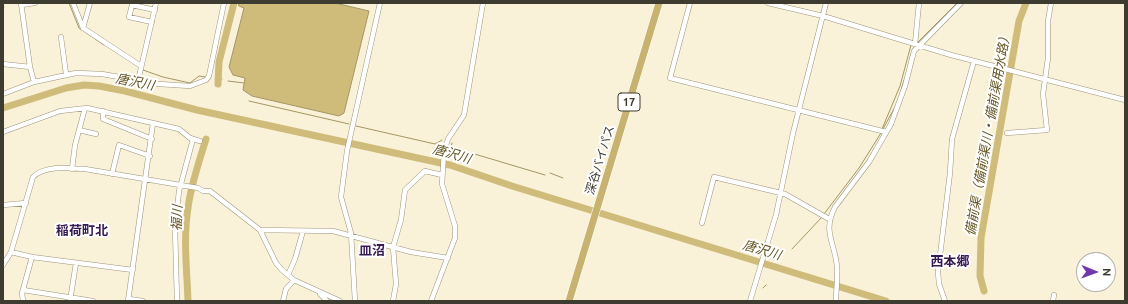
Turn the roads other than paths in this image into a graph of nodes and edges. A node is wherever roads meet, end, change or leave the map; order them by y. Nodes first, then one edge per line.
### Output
1 (35, 3) edge
2 (73, 3) edge
3 (90, 3) edge
4 (156, 3) edge
5 (224, 3) edge
6 (380, 3) edge
7 (483, 3) edge
8 (659, 3) edge
9 (690, 3) edge
10 (768, 3) edge
11 (826, 3) edge
12 (919, 3) edge
13 (961, 3) edge
14 (1051, 3) edge
15 (21, 4) edge
16 (154, 10) junction
17 (823, 16) junction
18 (152, 22) junction
19 (83, 28) junction
20 (61, 37) dead end
21 (917, 44) junction
22 (974, 61) junction
23 (3, 64) edge
24 (141, 66) junction
25 (30, 67) junction
26 (66, 74) junction
27 (1045, 78) junction
28 (138, 80) junction
29 (34, 82) junction
30 (3, 94) edge
31 (1125, 100) edge
32 (85, 108) junction
33 (798, 110) junction
34 (103, 111) junction
35 (153, 123) junction
36 (79, 130) junction
37 (3, 132) edge
38 (886, 132) junction
39 (1007, 133) dead end
40 (96, 134) dead end
41 (152, 139) junction
42 (193, 139) junction
43 (200, 141) dead end
44 (150, 156) junction
45 (72, 168) junction
46 (112, 174) junction
47 (442, 174) junction
48 (147, 180) junction
49 (182, 186) junction
50 (781, 193) junction
51 (26, 203) junction
52 (3, 205) edge
53 (829, 219) junction
54 (702, 223) dead end
55 (260, 230) junction
56 (303, 231) junction
57 (351, 236) junction
58 (393, 247) junction
59 (11, 252) junction
60 (32, 257) junction
61 (448, 258) junction
62 (76, 263) junction
63 (3, 266) edge
64 (133, 270) junction
65 (288, 275) junction
66 (294, 280) junction
67 (23, 290) junction
68 (318, 292) junction
69 (71, 299) edge
70 (128, 300) edge
71 (23, 301) edge
72 (93, 301) edge
73 (143, 301) edge
74 (177, 301) edge
75 (283, 301) edge
76 (327, 301) edge
77 (340, 301) edge
78 (354, 301) edge
79 (393, 301) edge
80 (431, 301) edge
81 (569, 301) edge
82 (750, 301) edge
83 (836, 301) edge
84 (946, 301) edge

1 - 15 street
2 - 19 street
3 - 19 street
4 - 16 street
5 - 28 street
6 - 57 street
7 - 47 street
8 - 81 highway, 深谷バイパス / 17
9 - 33 street
10 - 17 street
11 - 17 street
12 - 21 street
13 - 21 street
14 - 27 street
15 - 25 street
16 - 18 street
16 - 18 street
17 - 21 street
17 - 33 street
18 - 24 street
19 - 24 street
20 - 26 street
21 - 22 street
21 - 38 street
22 - 27 street
22 - 84 street
23 - 25 street
24 - 28 street
25 - 29 street
26 - 28 street
26 - 29 street
27 - 31 street
27 - 39 street
29 - 30 street
32 - 34 street
32 - 36 street
32 - 37 street
33 - 38 street
33 - 50 street
34 - 35 street
34 - 41 street
35 - 41 street
35 - 42 street
36 - 40 street
36 - 45 street
38 - 53 street
41 - 44 street
42 - 43 street
42 - 49 street
44 - 46 street
44 - 48 street
45 - 46 street
45 - 51 street
46 - 48 street
47 - 58 street
47 - 61 street
48 - 49 street
48 - 64 street
49 - 55 street
49 - 74 street
50 - 53 street
50 - 54 street
50 - 82 street
51 - 52 street
51 - 59 street
53 - 83 street
55 - 56 street
55 - 65 street
56 - 57 street
56 - 65 street
57 - 58 street
57 - 78 street
58 - 61 street
58 - 79 street
59 - 60 street
59 - 63 street
60 - 62 street
60 - 67 street
61 - 80 street
62 - 64 street
62 - 69 street
64 - 70 street
65 - 66 street
66 - 68 street
66 - 75 street
67 - 69 street
67 - 71 street
68 - 76 street
68 - 77 street
69 - 72 street
70 - 73 street

